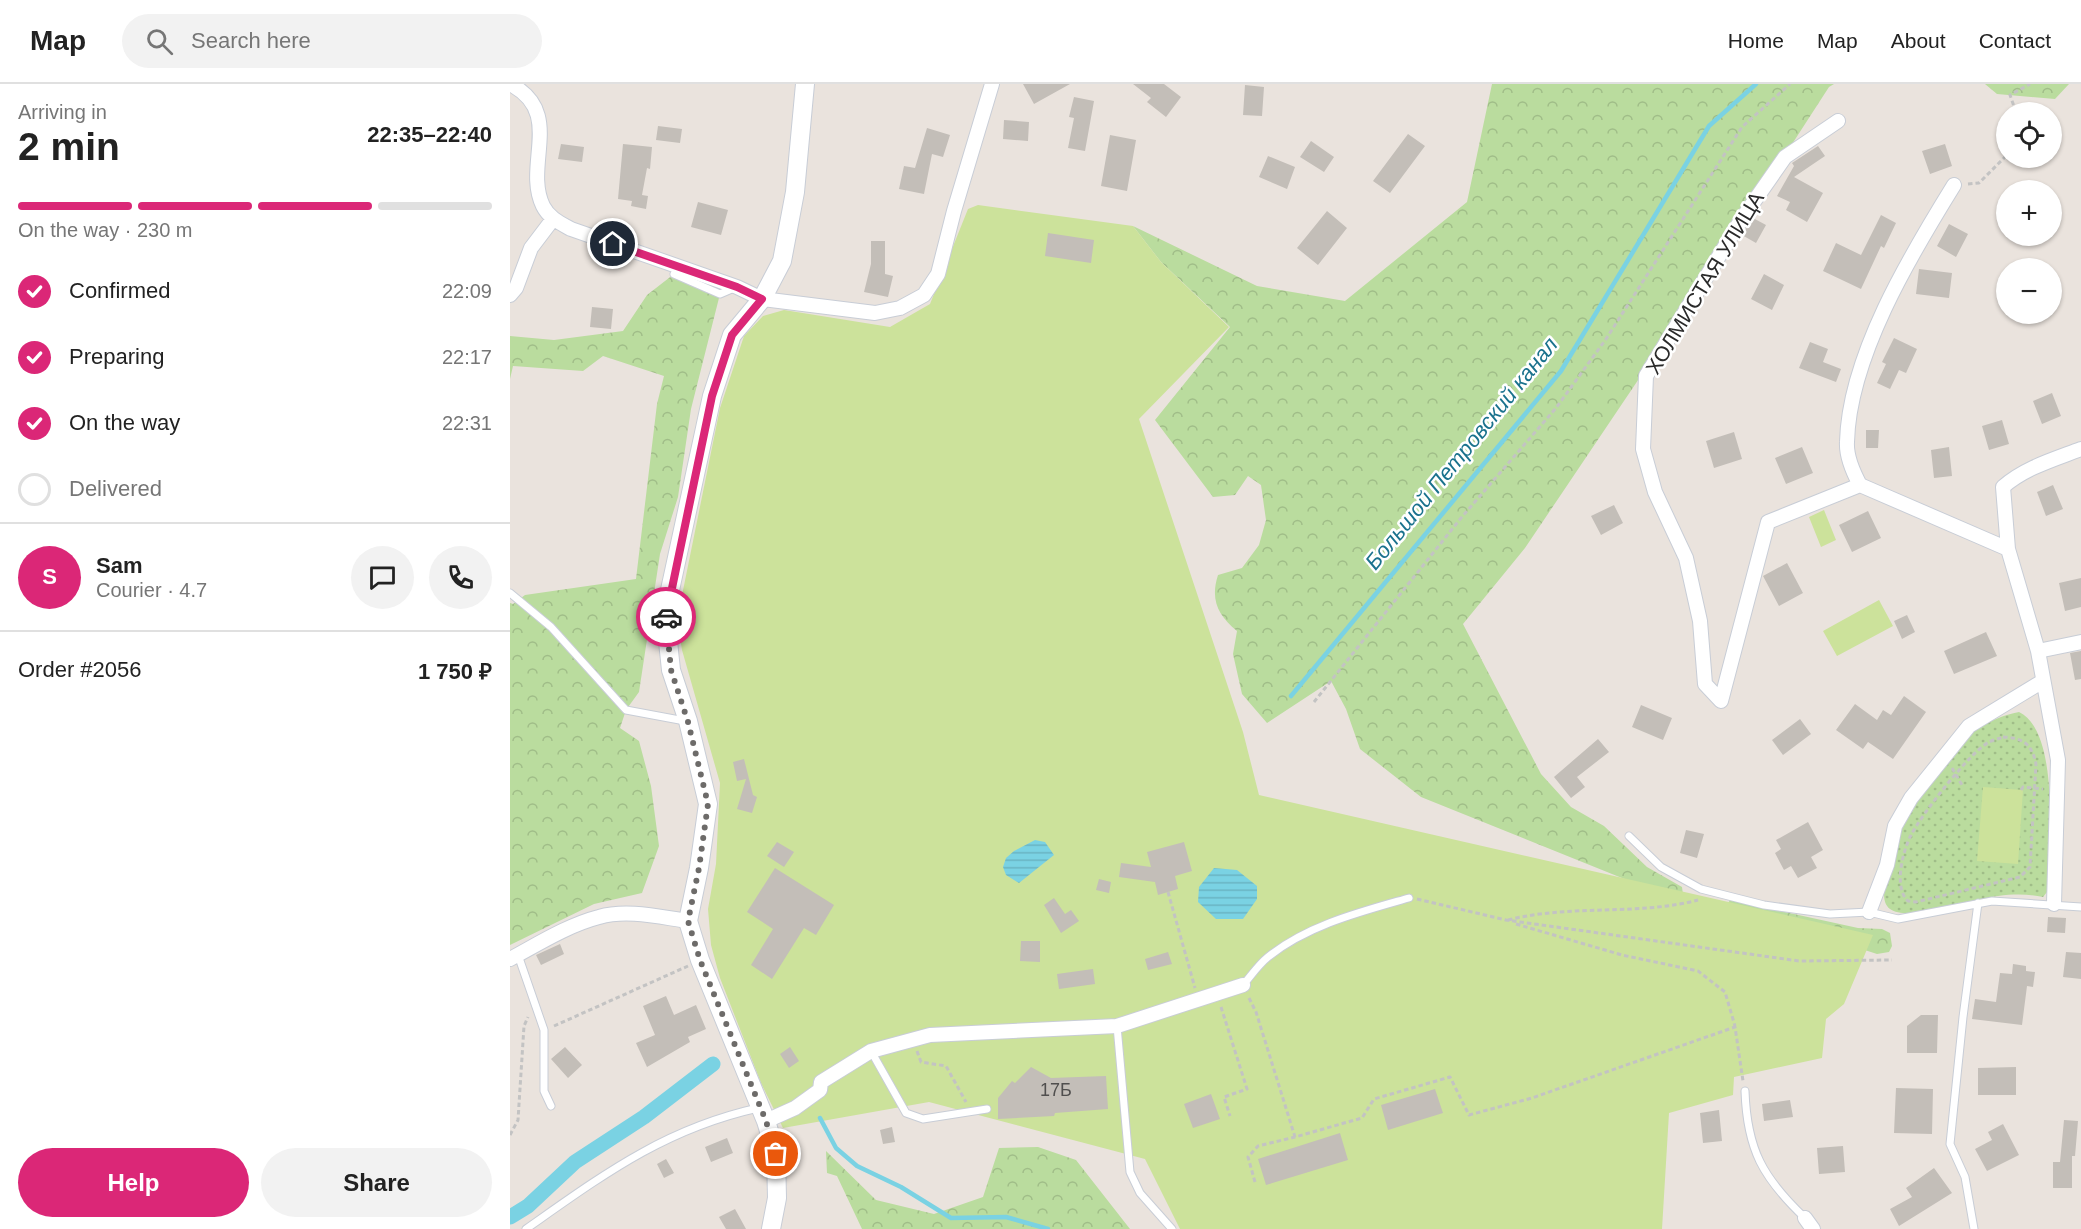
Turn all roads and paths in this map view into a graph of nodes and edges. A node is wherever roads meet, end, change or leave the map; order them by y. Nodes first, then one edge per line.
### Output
1 (510, 84) edge
2 (805, 84) edge
3 (992, 84) edge
4 (1790, 84) edge
5 (2030, 84) edge
6 (2012, 102) edge
7 (1838, 121) dead end
8 (1996, 166) edge
9 (1954, 185) joint
10 (553, 219) junction
11 (674, 274) dead end
12 (737, 287) junction
13 (510, 296) edge
14 (762, 299) junction
15 (2081, 449) edge
16 (1860, 485) junction
17 (2008, 549) junction
18 (510, 593) edge
19 (2081, 642) edge
20 (2038, 651) junction
21 (2043, 681) junction
22 (1314, 702) dead end
23 (688, 722) junction
24 (1944, 757) junction
25 (1957, 774) junction
26 (1962, 785) dead end
27 (2035, 788) junction
28 (2021, 790) dead end
29 (2057, 790) junction
30 (1629, 836) dead end
31 (1168, 892) dead end
32 (1724, 896) junction
33 (1409, 898) joint
34 (1978, 903) junction
35 (2054, 904) junction
36 (2081, 907) edge
37 (1869, 912) junction
38 (1506, 920) junction
39 (688, 921) junction
40 (514, 957) edge
41 (700, 960) junction
42 (1892, 960) dead end
43 (1243, 985) junction
44 (1217, 994) junction
45 (1198, 1000) junction
46 (534, 1005) junction
47 (1117, 1026) junction
48 (1735, 1027) junction
49 (544, 1030) junction
50 (912, 1038) junction
51 (871, 1051) junction
52 (1745, 1091) joint
53 (551, 1106) dead end
54 (987, 1109) dead end
55 (971, 1112) junction
56 (763, 1114) junction
57 (1230, 1116) dead end
58 (510, 1135) edge
59 (1295, 1137) junction
60 (1255, 1182) dead end
61 (1809, 1224) edge
62 (526, 1229) edge
63 (771, 1229) edge
64 (1172, 1229) edge
65 (1974, 1229) edge

1 - 10 street
2 - 14 street
3 - 14 street
4 - 22 path
5 - 6 path
7 - 16 street, ХОЛМИСТАЯ УЛИЦА
8 - 9 path
9 - 16 street
10 - 12 street
10 - 13 street
11 - 12 lane
12 - 14 street
14 - 23 street
15 - 17 street
16 - 17 street
17 - 20 street
18 - 23 lane
19 - 20 street
20 - 21 street
21 - 24 street
21 - 29 street
23 - 39 street
24 - 25 path
24 - 37 street
25 - 26 path
25 - 27 path
25 - 27 path
27 - 28 path
27 - 29 path
29 - 35 street
30 - 32 lane
31 - 45 path
32 - 37 lane
32 - 38 path
33 - 38 path
33 - 43 lane
34 - 35 lane
34 - 37 lane
34 - 65 lane
35 - 36 lane
38 - 42 path
38 - 48 path
39 - 40 street
39 - 41 street
40 - 46 lane
41 - 49 path
41 - 56 street
43 - 44 street
43 - 59 path
44 - 45 street
44 - 57 path
45 - 47 street
46 - 49 lane
46 - 58 path
47 - 50 street
47 - 64 lane
48 - 52 path
48 - 59 path
49 - 53 lane
50 - 51 street
50 - 55 path
51 - 55 lane
51 - 56 street
52 - 61 lane
54 - 55 lane
56 - 62 lane
56 - 63 street
59 - 60 path

